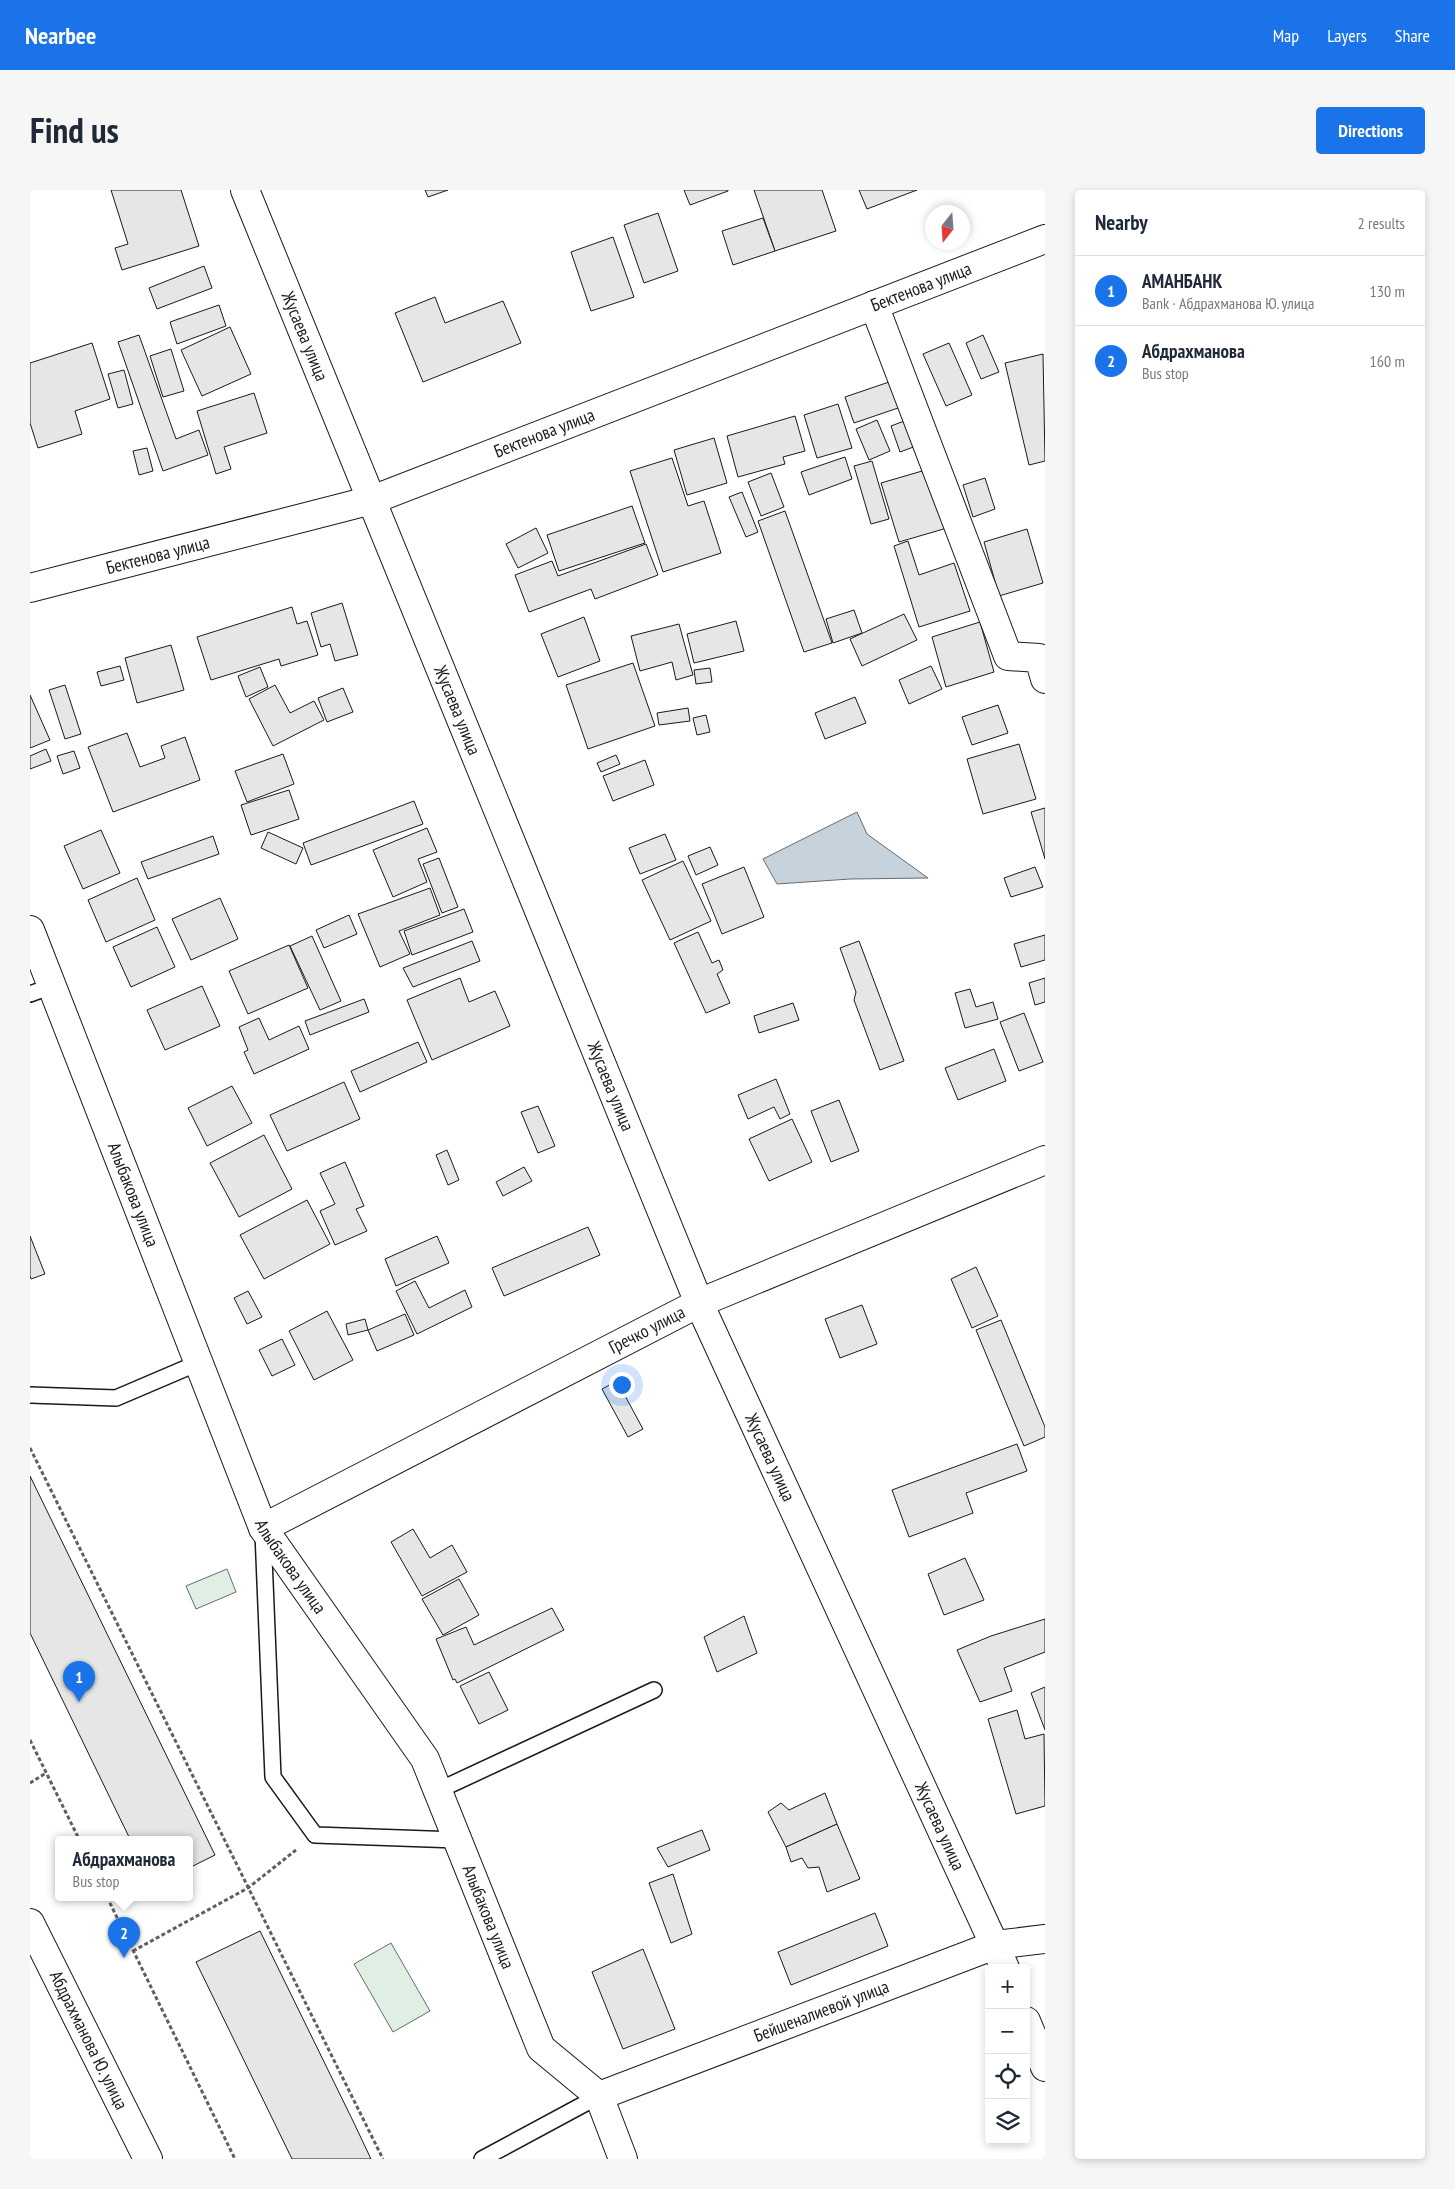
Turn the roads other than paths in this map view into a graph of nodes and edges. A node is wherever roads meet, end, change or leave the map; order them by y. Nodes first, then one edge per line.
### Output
1 (245, 190) edge
2 (1045, 239) edge
3 (874, 305) junction
4 (372, 500) junction
5 (30, 588) edge
6 (1045, 679) edge
7 (30, 930) edge
8 (41, 990) edge
9 (1045, 1160) edge
10 (699, 1302) junction
11 (198, 1363) junction
12 (30, 1395) edge
13 (263, 1528) junction
14 (654, 1690) dead end
15 (438, 1791) junction
16 (457, 1840) junction
17 (30, 1923) edge
18 (1045, 1939) edge
19 (1000, 1956) edge
20 (1030, 2031) edge
21 (1045, 2067) edge
22 (599, 2096) junction
23 (148, 2159) edge
24 (482, 2159) edge
25 (623, 2159) edge

1 - 4 main road, Жусаева улица
2 - 3 main road, Бектенова улица
3 - 4 main road, Бектенова улица
3 - 6 main road
4 - 5 main road, Бектенова улица
4 - 10 main road, Жусаева улица
7 - 8 main road, Алыбакова улица
8 - 11 main road, Алыбакова улица
9 - 10 main road, Гречко улица
10 - 13 main road, Гречко улица
10 - 19 main road, Жусаева улица
11 - 12 lane
11 - 13 main road, Алыбакова улица
13 - 15 main road, Алыбакова улица
13 - 16 lane
14 - 15 lane
15 - 16 main road, Алыбакова улица
16 - 22 main road, Алыбакова улица
17 - 23 main road, Абдрахманова Ю. улица
18 - 19 main road, Бейшеналиевой улица
19 - 22 main road, Бейшеналиевой улица
20 - 21 main road
22 - 24 lane
22 - 25 main road, Алыбакова улица

